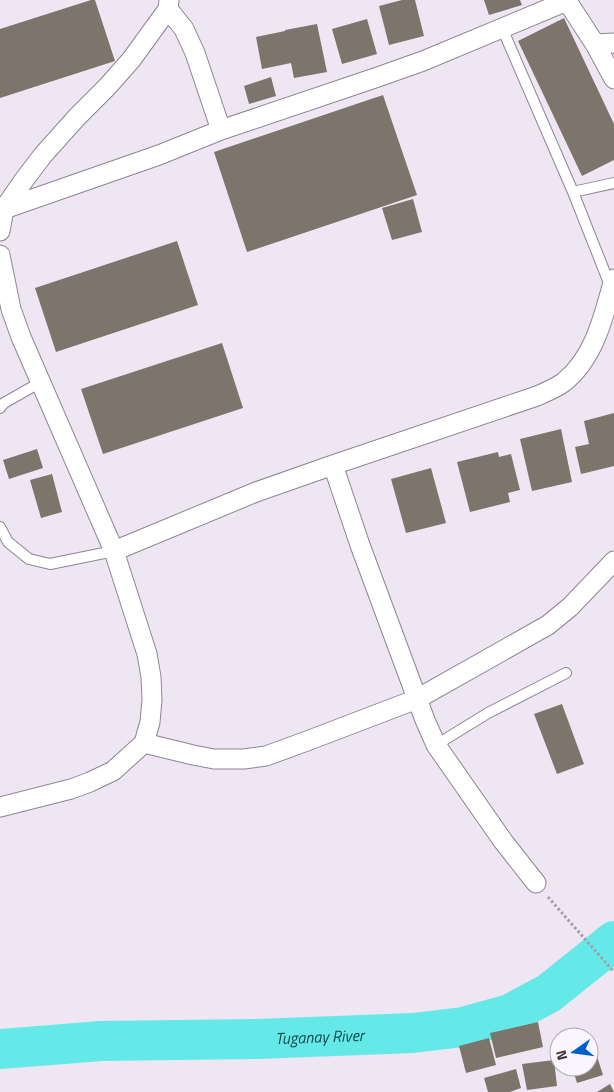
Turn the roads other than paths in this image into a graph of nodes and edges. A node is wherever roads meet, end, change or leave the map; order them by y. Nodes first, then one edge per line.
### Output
1 (567, 1) edge
2 (168, 4) edge
3 (502, 28) junction
4 (605, 43) edge
5 (614, 79) edge
6 (222, 130) junction
7 (614, 184) edge
8 (573, 192) junction
9 (2, 209) edge
10 (0, 231) edge
11 (0, 255) edge
12 (613, 284) edge
13 (41, 382) junction
14 (0, 408) edge
15 (333, 465) junction
16 (0, 527) edge
17 (114, 552) junction
18 (614, 561) edge
19 (566, 673) dead end
20 (417, 699) junction
21 (144, 743) junction
22 (436, 745) junction
23 (0, 807) edge
24 (536, 883) road end

1 - 3 street
1 - 4 street
2 - 6 street
2 - 9 street
3 - 6 street
3 - 8 lane
4 - 5 street
6 - 9 street
7 - 8 lane
8 - 12 lane
9 - 10 street
11 - 13 street
12 - 15 street
13 - 14 lane
13 - 17 street
15 - 17 street
15 - 20 street
16 - 17 lane
17 - 21 street
18 - 20 street
19 - 22 lane
20 - 21 street
20 - 22 street
21 - 23 street
22 - 24 street

